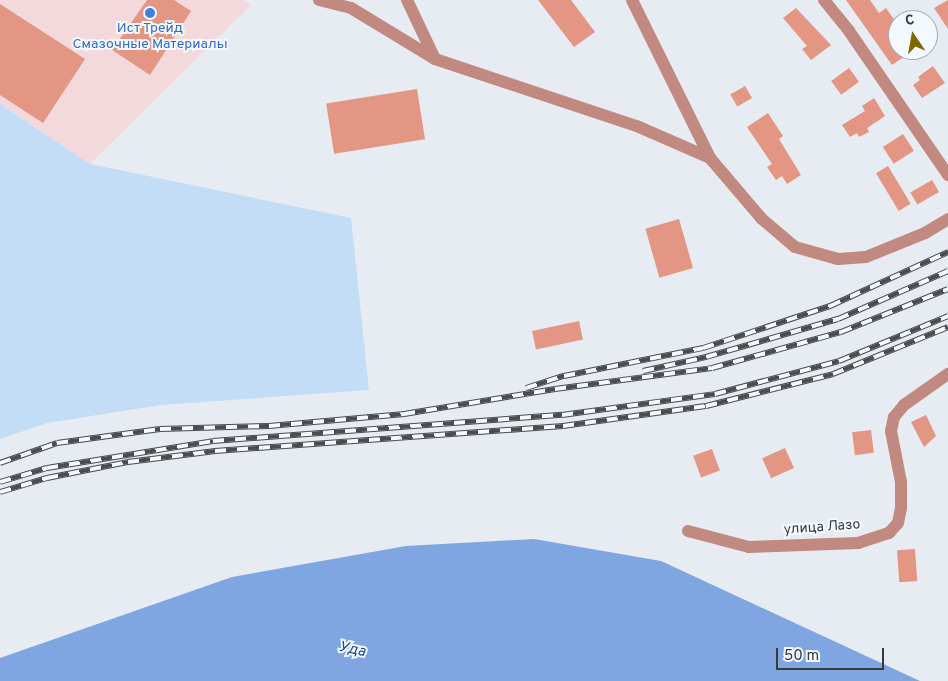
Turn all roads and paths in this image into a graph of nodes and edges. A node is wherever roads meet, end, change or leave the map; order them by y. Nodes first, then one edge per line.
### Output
1 (319, 0) edge
2 (407, 0) edge
3 (632, 0) edge
4 (824, 0) edge
5 (435, 59) junction
6 (710, 158) junction
7 (948, 176) edge
8 (948, 219) edge
9 (948, 374) edge
10 (688, 531) dead end

1 - 5 street
2 - 5 street
3 - 6 street
4 - 7 street
5 - 6 street
6 - 8 street
9 - 10 street, улица Лазо

